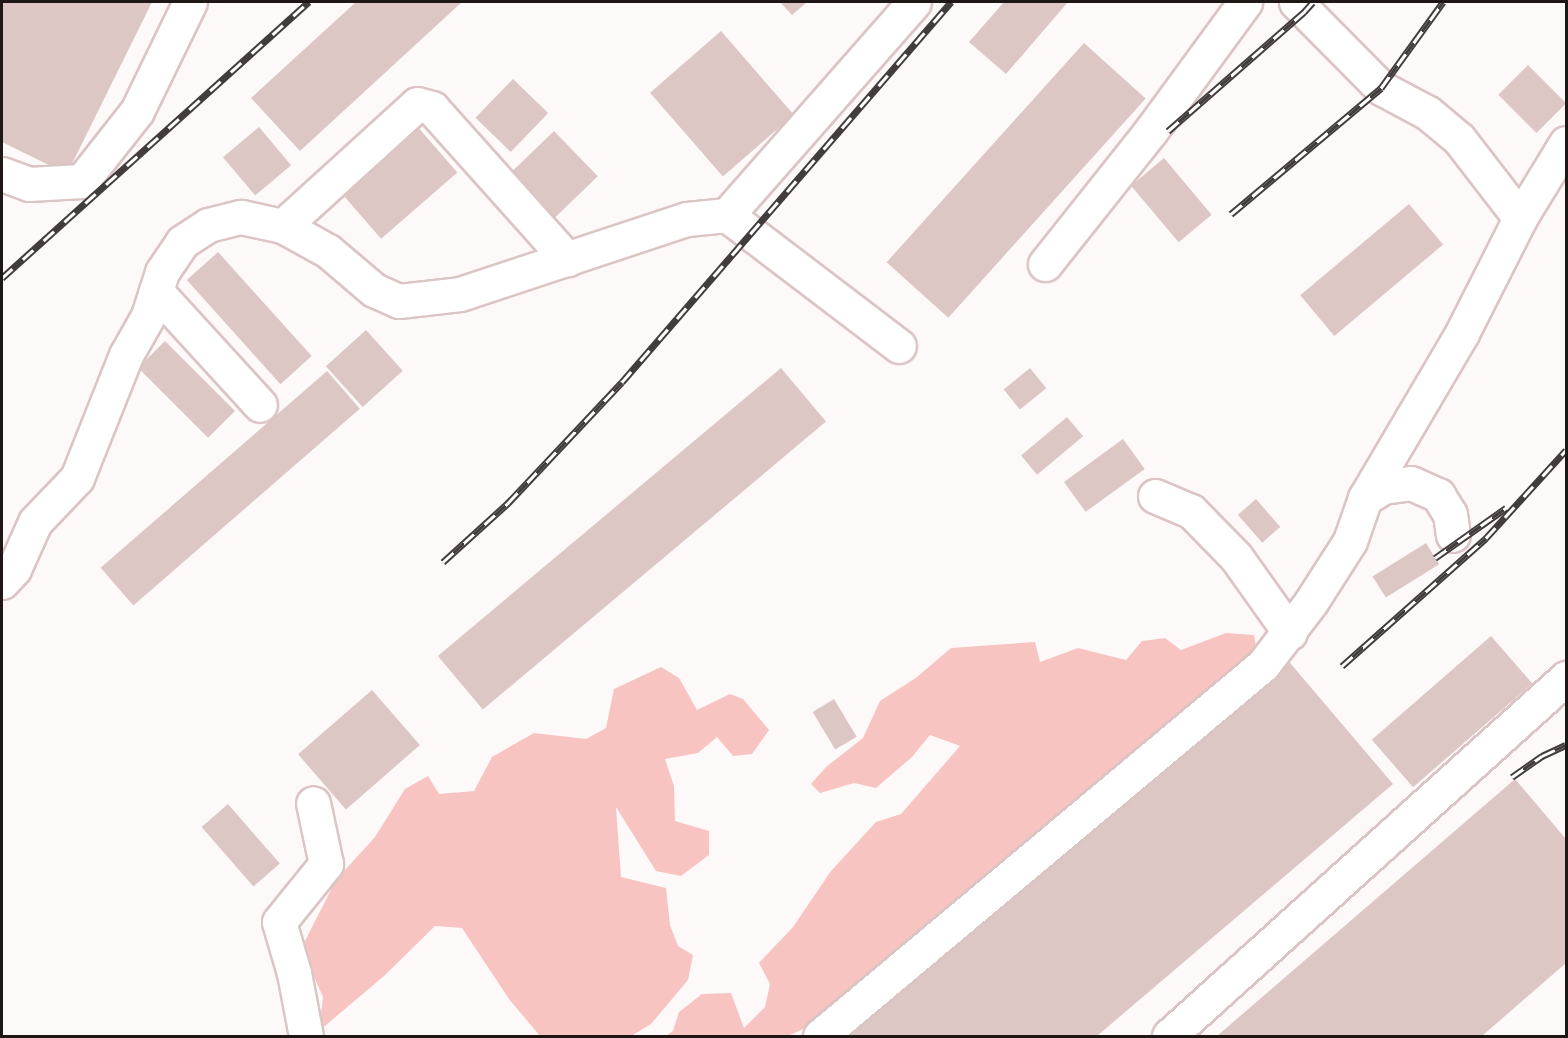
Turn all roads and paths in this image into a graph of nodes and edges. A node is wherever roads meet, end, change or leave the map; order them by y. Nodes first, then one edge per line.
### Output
1 (189, 2) edge
2 (914, 2) edge
3 (1245, 2) edge
4 (1296, 2) edge
5 (1566, 145) edge
6 (2, 174) edge
7 (727, 214) junction
8 (1520, 218) junction
9 (283, 226) junction
10 (567, 258) junction
11 (1045, 264) dead end
12 (156, 291) junction
13 (899, 346) dead end
14 (260, 405) dead end
15 (1155, 496) dead end
16 (1365, 498) junction
17 (1453, 535) dead end
18 (2, 582) edge
19 (1290, 633) junction
20 (1566, 678) edge
21 (313, 803) dead end
22 (306, 1036) edge
23 (820, 1036) edge
24 (1169, 1036) edge

1 - 6 lane
2 - 7 lane
3 - 11 lane
4 - 8 lane
5 - 8 lane
7 - 10 lane
7 - 13 lane
8 - 16 lane
9 - 10 lane
9 - 10 lane
9 - 12 lane
12 - 14 lane
12 - 18 lane
15 - 19 lane
16 - 17 lane
16 - 19 lane
19 - 23 lane
20 - 24 lane
21 - 22 lane

